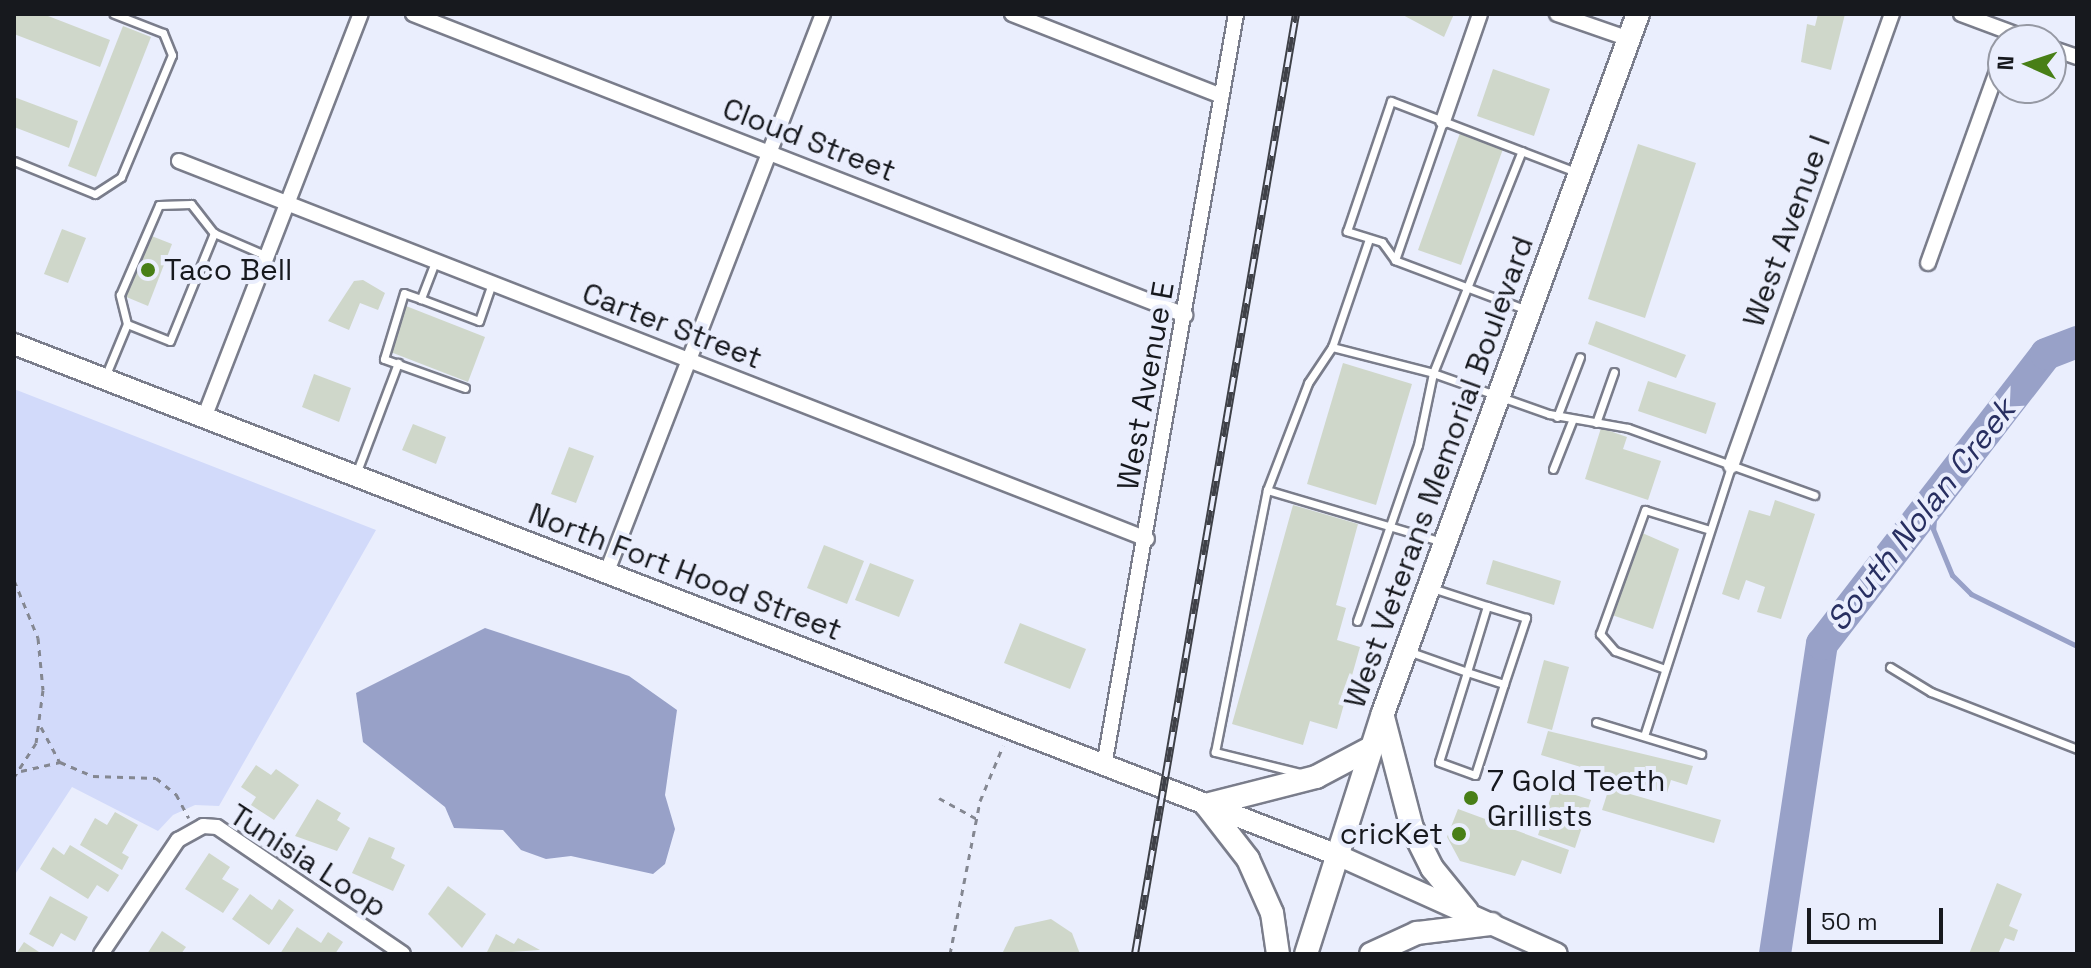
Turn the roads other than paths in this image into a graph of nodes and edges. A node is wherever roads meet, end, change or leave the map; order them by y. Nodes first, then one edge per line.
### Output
1 (114, 14) edge
2 (361, 14) edge
3 (413, 14) edge
4 (823, 14) edge
5 (1012, 14) edge
6 (1236, 14) edge
7 (1480, 14) edge
8 (1557, 14) edge
9 (1638, 14) edge
10 (1892, 14) edge
11 (1961, 14) edge
12 (1987, 26) edge
13 (1629, 39) junction
14 (1221, 96) junction
15 (1987, 99) edge
16 (1443, 121) junction
17 (1522, 151) junction
18 (768, 152) junction
19 (14, 161) edge
20 (179, 161) dead end
21 (1580, 174) junction
22 (288, 203) junction
23 (214, 233) junction
24 (1369, 239) junction
25 (267, 256) junction
26 (1395, 260) junction
27 (435, 261) junction
28 (1928, 263) dead end
29 (492, 284) junction
30 (1465, 287) junction
31 (421, 299) junction
32 (1530, 311) junction
33 (1185, 315) junction
34 (127, 324) junction
35 (14, 344) edge
36 (1332, 347) junction
37 (1580, 357) dead end
38 (688, 361) junction
39 (398, 363) junction
40 (1614, 372) dead end
41 (1433, 373) junction
42 (104, 379) junction
43 (465, 388) dead end
44 (1499, 395) junction
45 (1557, 417) junction
46 (204, 418) junction
47 (1572, 421) junction
48 (1596, 423) junction
49 (1731, 466) junction
50 (1553, 469) dead end
51 (355, 477) junction
52 (1267, 490) junction
53 (1814, 495) dead end
54 (1390, 524) junction
55 (1710, 530) junction
56 (1147, 539) junction
57 (1445, 542) junction
58 (606, 574) junction
59 (1429, 586) junction
60 (1487, 606) junction
61 (1357, 621) dead end
62 (1406, 651) junction
63 (1890, 667) dead end
64 (1665, 669) junction
65 (1467, 672) junction
66 (1504, 684) junction
67 (1383, 713) junction
68 (1596, 722) dead end
69 (1644, 736) junction
70 (1371, 748) junction
71 (2077, 749) edge
72 (1701, 754) dead end
73 (1104, 766) junction
74 (1316, 777) junction
75 (1206, 805) junction
76 (1335, 854) junction
77 (1467, 911) junction
78 (1491, 924) junction
79 (382, 948) edge
80 (101, 954) edge
81 (403, 954) edge
82 (1278, 954) edge
83 (1306, 954) edge
84 (1371, 954) edge
85 (1557, 954) edge

1 - 19 lane
2 - 22 street
3 - 18 street, Cloud Street
4 - 18 street
5 - 14 street
6 - 14 street, West Avenue E
7 - 16 street
8 - 13 street
9 - 13 main road, West Veterans Memorial Boulevard
10 - 49 street, West Avenue I
11 - 12 street
13 - 21 main road, West Veterans Memorial Boulevard
14 - 33 street, West Avenue E
15 - 28 street
16 - 17 lane
16 - 24 lane
16 - 26 lane
17 - 21 lane
17 - 30 lane
18 - 33 street, Cloud Street
18 - 38 street
20 - 22 street, Carter Street
21 - 32 main road, West Veterans Memorial Boulevard
22 - 25 street
22 - 27 street, Carter Street
23 - 25 lane
23 - 34 lane
23 - 34 lane
24 - 26 lane
24 - 36 lane
25 - 46 street
26 - 30 lane
27 - 29 street, Carter Street
27 - 31 lane
29 - 31 lane
29 - 38 street, Carter Street
30 - 32 lane
30 - 41 lane
31 - 39 lane
32 - 44 main road, West Veterans Memorial Boulevard
33 - 56 street, West Avenue E
34 - 42 lane
35 - 42 main road, North Fort Hood Street
36 - 41 lane
36 - 52 lane
37 - 45 lane
38 - 56 street, Carter Street
38 - 58 street
39 - 43 lane
39 - 51 lane
40 - 48 lane
41 - 44 lane
41 - 54 lane
42 - 46 main road, North Fort Hood Street
44 - 45 lane
44 - 57 main road, West Veterans Memorial Boulevard
45 - 47 lane
46 - 51 main road, North Fort Hood Street
47 - 48 lane
47 - 50 lane
48 - 49 lane
49 - 53 lane
49 - 55 lane
51 - 58 main road, North Fort Hood Street
52 - 54 lane
52 - 74 lane
54 - 57 lane
54 - 61 lane
55 - 64 lane
55 - 64 lane
56 - 73 street, West Avenue E
57 - 59 main road, West Veterans Memorial Boulevard
58 - 73 main road, North Fort Hood Street
59 - 60 lane
59 - 62 main road, West Veterans Memorial Boulevard
60 - 65 lane
60 - 66 lane
62 - 65 lane
62 - 67 main road, West Veterans Memorial Boulevard
63 - 71 lane
64 - 69 lane
65 - 66 lane
65 - 66 lane
67 - 70 main road, West Veterans Memorial Boulevard
67 - 77 main road
68 - 69 lane
69 - 72 lane
70 - 74 main road
70 - 76 main road, West Veterans Memorial Boulevard
73 - 75 main road, North Fort Hood Street
74 - 75 main road
75 - 76 main road, North Fort Hood Street
75 - 82 main road
76 - 77 main road, North Fort Hood Street
76 - 83 main road, West Veterans Memorial Boulevard
77 - 78 main road, North Fort Hood Street
78 - 84 main road
78 - 85 main road, North Fort Hood Street
79 - 80 street, Tunisia Loop
79 - 81 street, Tunisia Loop

